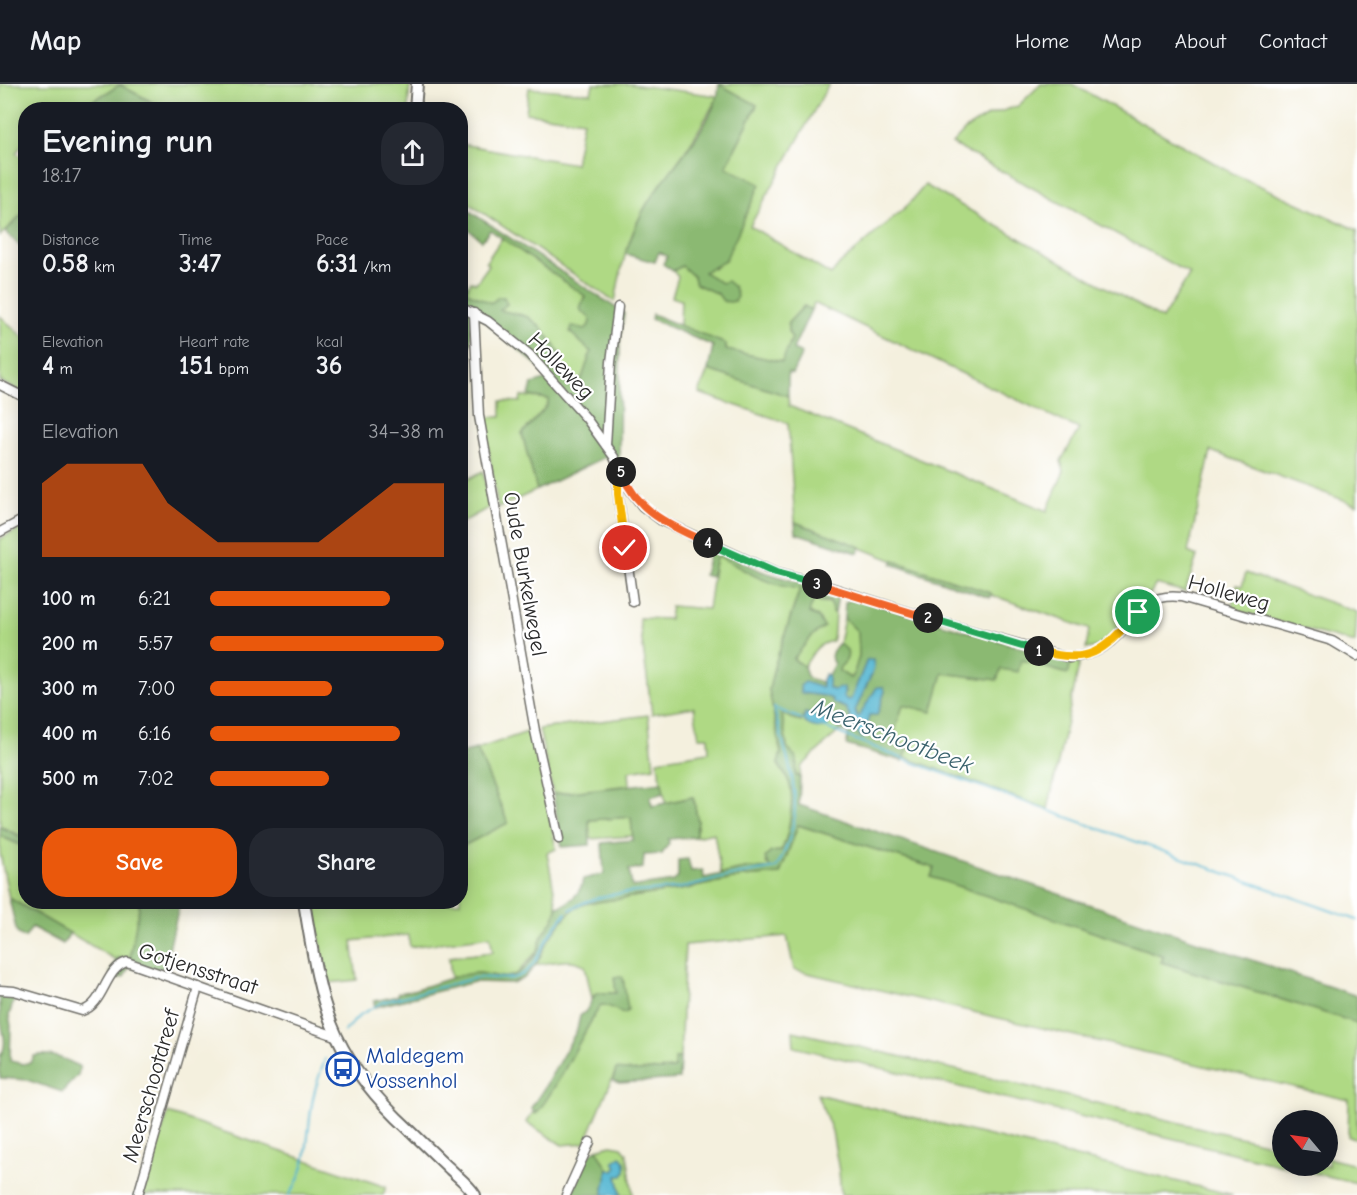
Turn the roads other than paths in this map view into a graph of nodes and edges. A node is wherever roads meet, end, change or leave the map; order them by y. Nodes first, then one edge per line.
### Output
1 (417, 84) edge
2 (416, 102) edge
3 (618, 307) dead end
4 (468, 310) edge
5 (474, 313) junction
6 (0, 385) edge
7 (18, 394) edge
8 (606, 446) junction
9 (618, 467) junction
10 (18, 522) edge
11 (0, 532) edge
12 (633, 603) dead end
13 (1357, 656) edge
14 (559, 839) dead end
15 (305, 909) edge
16 (198, 987) junction
17 (0, 990) edge
18 (335, 1036) junction
19 (590, 1142) dead end
20 (138, 1195) edge
21 (475, 1195) edge
22 (566, 1195) edge

1 - 2 street
3 - 8 street
4 - 5 street, Holleweg
5 - 8 street, Holleweg
5 - 14 street, Oude Burkelwegel
6 - 7 street
8 - 9 street, Holleweg
9 - 12 street, Holleweg
9 - 13 street, Holleweg
10 - 11 street
15 - 18 street
16 - 17 street, Gotjensstraat
16 - 18 street, Gotjensstraat
16 - 20 street, Meerschootdreef
18 - 21 street
19 - 22 street

